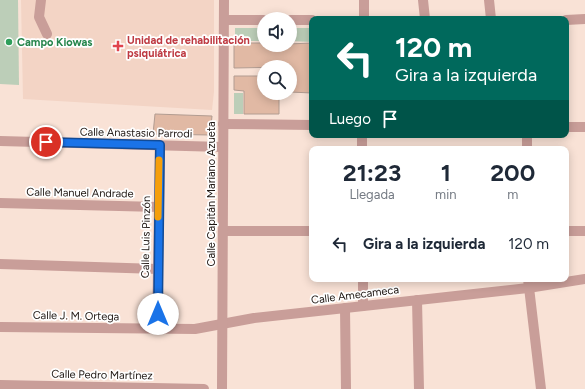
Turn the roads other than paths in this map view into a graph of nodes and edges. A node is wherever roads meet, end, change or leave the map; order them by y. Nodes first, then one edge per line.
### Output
1 (41, 0) edge
2 (224, 0) edge
3 (364, 0) edge
4 (423, 0) edge
5 (489, 0) edge
6 (364, 16) edge
7 (425, 16) edge
8 (491, 16) edge
9 (224, 20) junction
10 (257, 20) edge
11 (297, 20) edge
12 (309, 20) edge
13 (569, 20) edge
14 (585, 20) edge
15 (47, 34) dead end
16 (223, 124) junction
17 (309, 125) edge
18 (569, 127) edge
19 (585, 127) edge
20 (0, 141) edge
21 (160, 145) junction
22 (223, 147) junction
23 (0, 203) edge
24 (158, 208) junction
25 (223, 230) junction
26 (309, 230) edge
27 (569, 231) edge
28 (585, 231) edge
29 (0, 264) edge
30 (158, 269) junction
31 (585, 279) edge
32 (569, 280) edge
33 (363, 282) edge
34 (542, 282) edge
35 (528, 283) edge
36 (418, 300) junction
37 (363, 306) junction
38 (344, 308) junction
39 (223, 325) junction
40 (0, 327) edge
41 (157, 329) junction
42 (0, 385) edge
43 (159, 389) edge
44 (204, 389) edge
45 (222, 389) edge
46 (346, 389) edge
47 (419, 389) edge
48 (541, 389) edge

1 - 15 street
2 - 9 street, Calle Capitán Mariano Azueta
3 - 6 street
4 - 7 street
5 - 8 street
9 - 10 street
9 - 16 street, Calle Capitán Mariano Azueta
11 - 12 street
13 - 14 street
16 - 17 street
16 - 22 street, Calle Capitán Mariano Azueta
18 - 19 street
20 - 21 street, Calle Anastasio Parrodi
21 - 22 street, Calle Anastasio Parrodi
21 - 24 street, Calle Luis Pinzón
22 - 25 street, Calle Capitán Mariano Azueta
23 - 24 street, Calle Manuel Andrade
24 - 30 street, Calle Luis Pinzón
25 - 26 street
25 - 39 street, Calle Capitán Mariano Azueta
27 - 28 street
29 - 30 street
30 - 41 street, Calle Luis Pinzón
31 - 32 street, Calle Amecameca
33 - 37 street
34 - 35 street, Calle Amecameca
35 - 36 street, Calle Amecameca
35 - 48 street
36 - 37 street, Calle Amecameca
36 - 47 street
37 - 38 street, Calle Amecameca
38 - 39 street, Calle Amecameca
38 - 46 street
39 - 41 street, Calle J. M. Ortega
39 - 45 street, Calle Capitán Mariano Azueta
40 - 41 street, Calle J. M. Ortega
42 - 43 street, Calle Pedro Martínez
43 - 44 street, Calle Pedro Martínez

